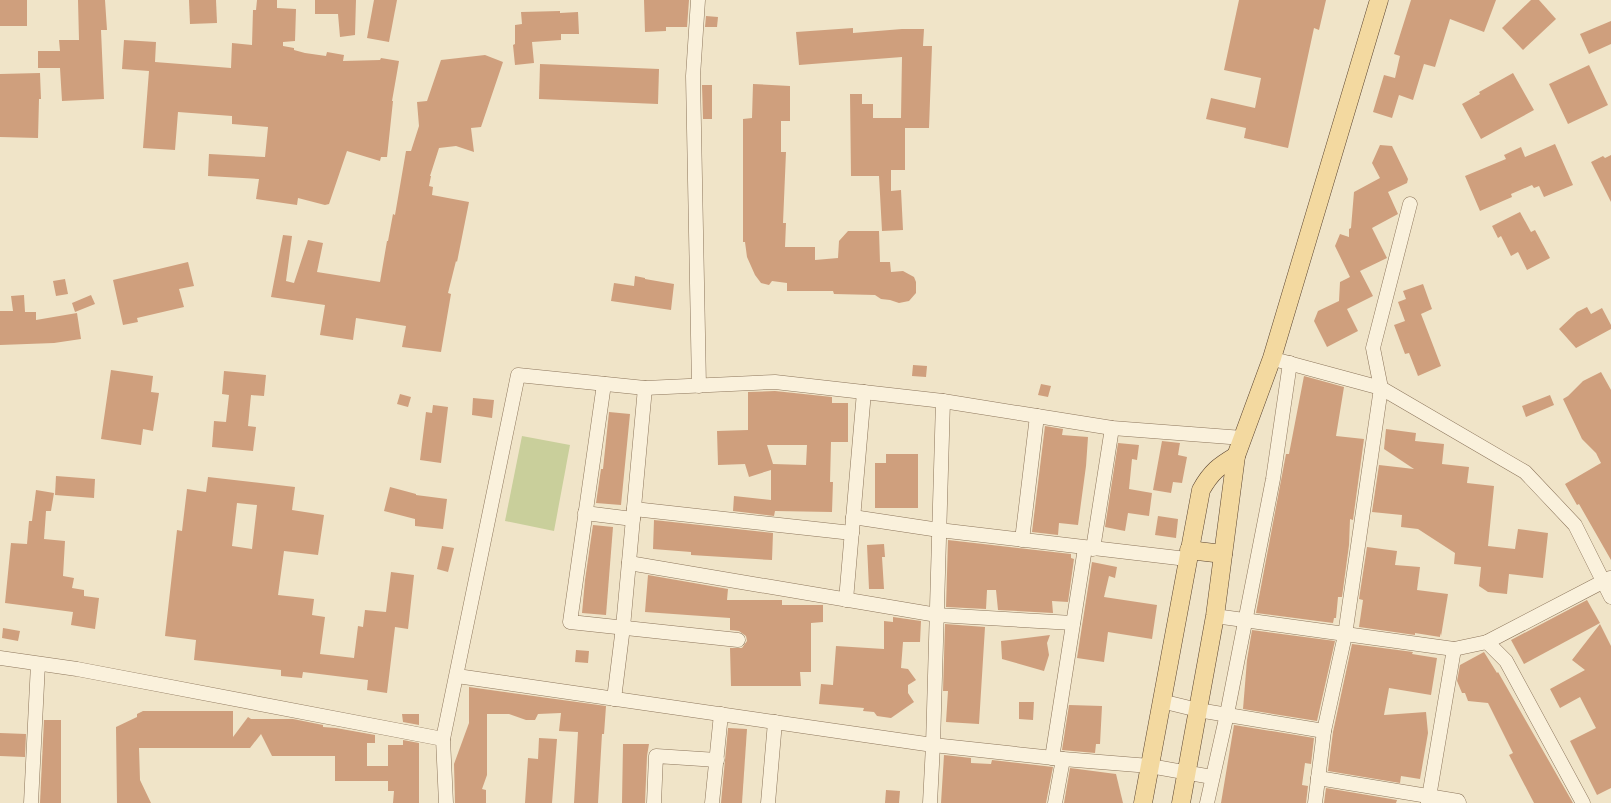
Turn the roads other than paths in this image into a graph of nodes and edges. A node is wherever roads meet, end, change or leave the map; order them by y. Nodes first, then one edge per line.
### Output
1 (698, 0) edge
2 (1379, 0) edge
3 (1410, 204) dead end
4 (1272, 358) junction
5 (1290, 363) junction
6 (604, 384) junction
7 (699, 386) junction
8 (645, 388) junction
9 (1381, 388) junction
10 (864, 392) junction
11 (943, 401) junction
12 (1037, 416) junction
13 (1112, 428) junction
14 (1243, 438) junction
15 (1236, 456) junction
16 (585, 513) junction
17 (633, 514) junction
18 (853, 517) junction
19 (939, 530) junction
20 (852, 533) junction
21 (1022, 540) junction
22 (1089, 548) junction
23 (1188, 554) junction
24 (1224, 554) junction
25 (629, 563) junction
26 (1607, 580) edge
27 (1611, 597) edge
28 (846, 600) junction
29 (937, 615) junction
30 (1216, 616) junction
31 (1245, 621) junction
32 (1073, 623) junction
33 (622, 627) junction
34 (1345, 634) junction
35 (738, 640) dead end
36 (1488, 642) junction
37 (1454, 649) junction
38 (0, 658) edge
39 (38, 664) junction
40 (457, 676) junction
41 (614, 699) junction
42 (1161, 702) junction
43 (1198, 710) junction
44 (721, 714) junction
45 (1227, 714) junction
46 (775, 722) junction
47 (1324, 731) junction
48 (444, 739) junction
49 (933, 745) junction
50 (1057, 759) junction
51 (716, 760) junction
52 (1150, 766) junction
53 (1186, 773) junction
54 (1212, 777) junction
55 (1318, 778) junction
56 (1429, 800) edge
57 (31, 803) edge
58 (446, 803) edge
59 (654, 803) edge
60 (712, 803) edge
61 (768, 803) edge
62 (930, 803) edge
63 (1055, 803) edge
64 (1143, 803) edge
65 (1181, 803) edge
66 (1207, 803) edge
67 (1315, 803) edge
68 (1459, 803) edge
69 (1583, 803) edge

1 - 7 street
2 - 4 main road
3 - 9 street
4 - 5 street
4 - 14 main road
5 - 9 street
5 - 31 street
6 - 8 street
6 - 16 street
6 - 40 street
7 - 8 street
7 - 10 street
8 - 17 street
9 - 26 street
9 - 34 street
10 - 11 street
10 - 18 street
11 - 12 street
11 - 19 street
12 - 13 street
12 - 21 street
13 - 14 street
13 - 22 street
14 - 15 main road
15 - 23 main road
15 - 24 main road
16 - 17 street
16 - 33 street
17 - 20 street
17 - 25 street
18 - 19 street
18 - 20 street
19 - 21 street
19 - 29 street
20 - 28 street
21 - 22 street
22 - 23 street
22 - 32 street
23 - 24 main road
23 - 42 main road
24 - 30 main road
25 - 28 street
25 - 33 street
26 - 27 street
26 - 36 street
28 - 29 street
29 - 32 street
29 - 49 street
30 - 31 street
30 - 43 main road
31 - 34 street
31 - 45 street
32 - 50 street
33 - 35 street
33 - 41 street
34 - 37 street
34 - 47 street
36 - 37 street
36 - 69 street
37 - 56 street
38 - 39 street
39 - 48 street
39 - 57 street
40 - 41 street
40 - 48 street
41 - 44 street
42 - 43 street
42 - 52 main road
43 - 45 street
43 - 53 main road
44 - 46 street
44 - 51 street
45 - 47 street
45 - 54 street
46 - 49 street
46 - 61 street
47 - 55 street
48 - 58 street
49 - 50 street
49 - 62 street
50 - 52 street
50 - 63 street
51 - 59 street
51 - 60 street
52 - 53 street
52 - 64 main road
53 - 54 street
53 - 65 main road
54 - 66 street
55 - 56 street
55 - 67 street
56 - 68 street

